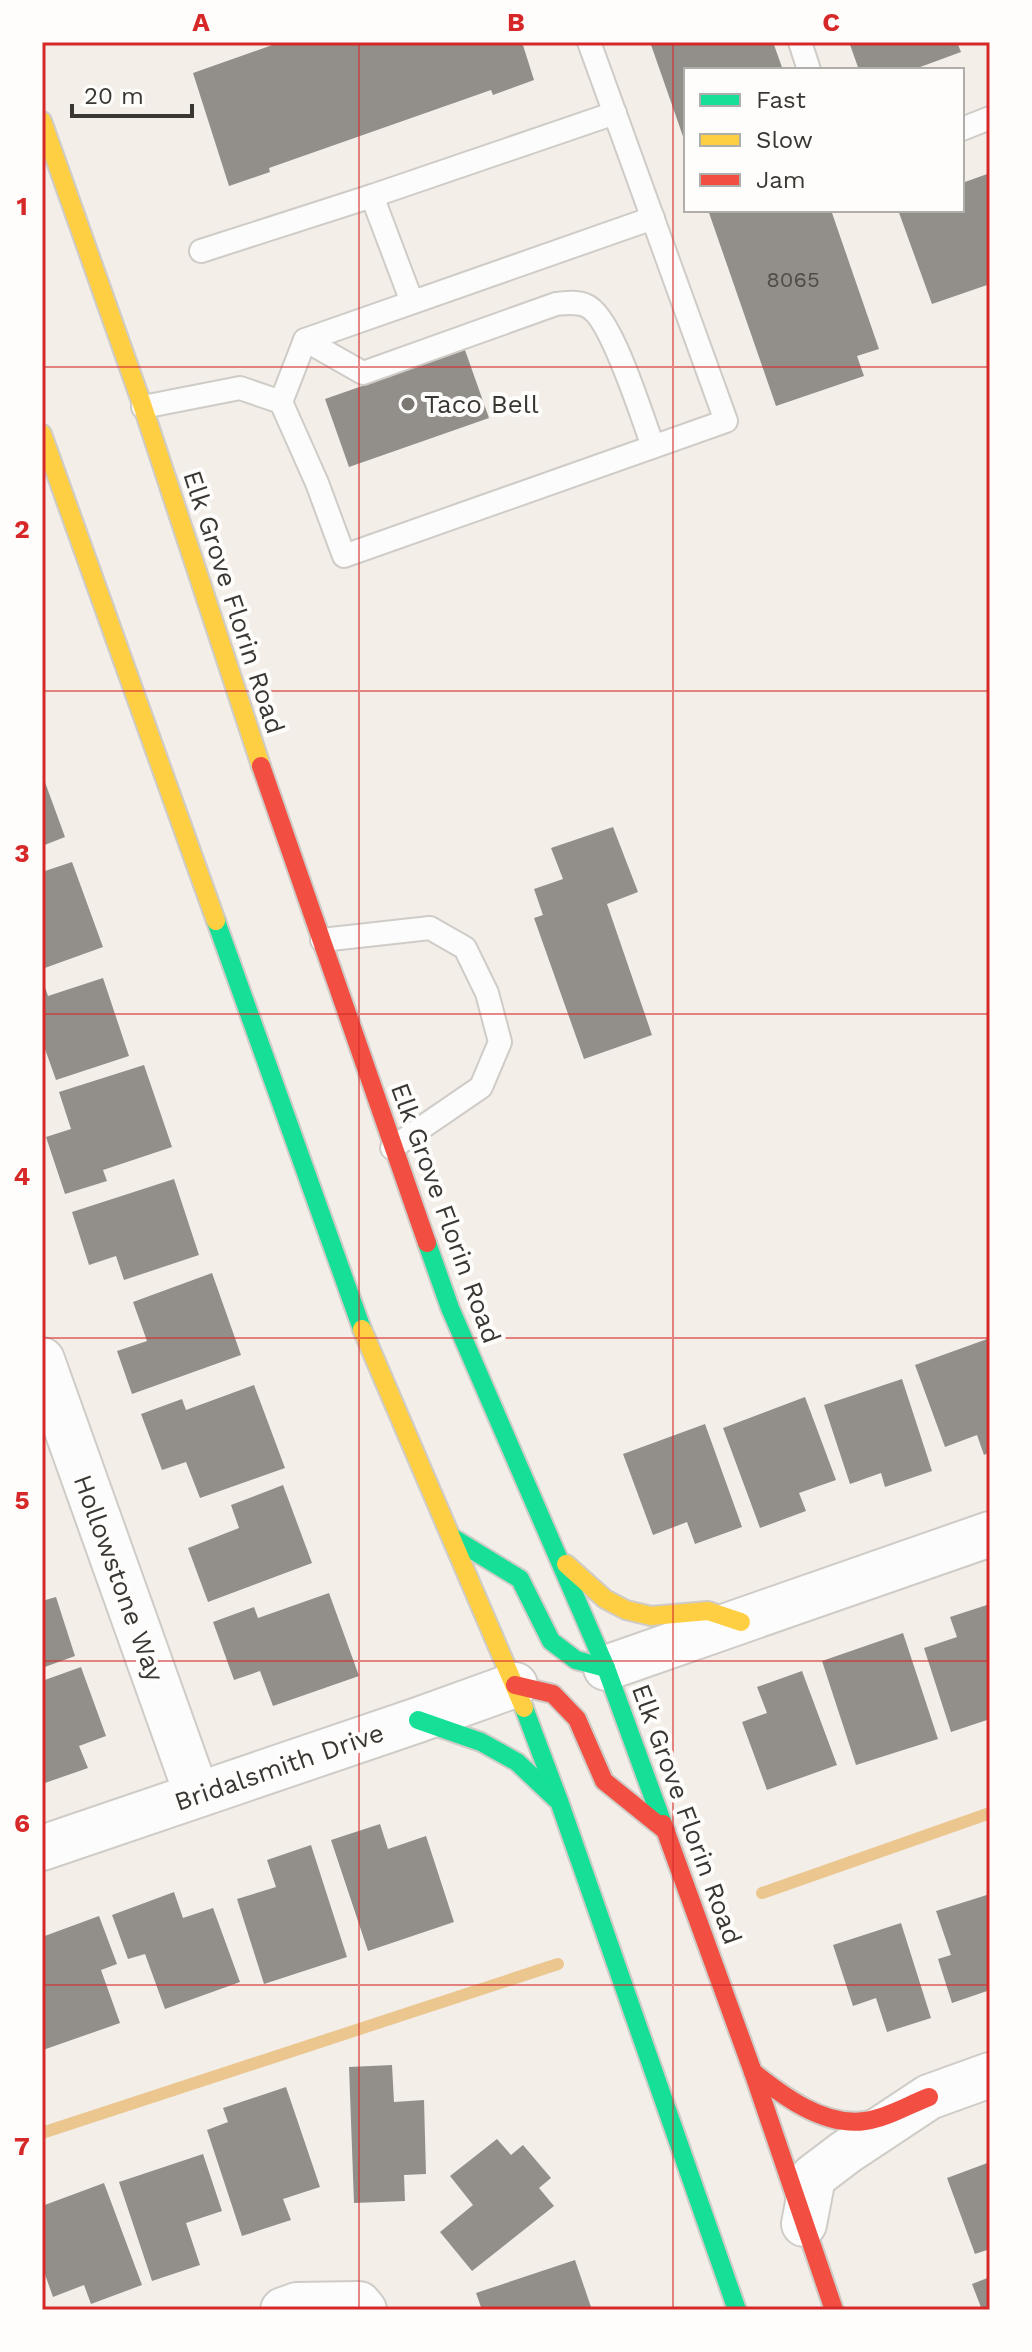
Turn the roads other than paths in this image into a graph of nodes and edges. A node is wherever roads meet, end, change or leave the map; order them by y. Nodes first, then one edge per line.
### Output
1 (589, 42) edge
2 (800, 42) edge
3 (808, 68) edge
4 (615, 113) junction
5 (990, 118) edge
6 (42, 121) edge
7 (964, 128) edge
8 (372, 196) junction
9 (653, 218) junction
10 (201, 251) dead end
11 (412, 302) junction
12 (305, 340) junction
13 (281, 402) junction
14 (143, 407) junction
15 (42, 434) edge
16 (653, 446) junction
17 (322, 940) junction
18 (392, 1148) junction
19 (42, 1360) edge
20 (990, 1534) edge
21 (453, 1538) junction
22 (557, 1557) junction
23 (741, 1622) junction
24 (606, 1668) junction
25 (515, 1685) junction
26 (418, 1720) junction
27 (197, 1795) junction
28 (559, 1801) junction
29 (666, 1831) junction
30 (42, 1848) edge
31 (753, 2072) junction
32 (990, 2075) edge
33 (929, 2097) junction
34 (804, 2224) junction
35 (283, 2310) edge
36 (364, 2310) edge
37 (737, 2310) edge
38 (834, 2310) edge

1 - 4 lane
2 - 3 lane
4 - 8 lane
4 - 9 lane
5 - 7 lane
6 - 14 main road, Elk Grove Florin Road
8 - 10 lane
8 - 11 lane
9 - 11 lane
9 - 16 lane
11 - 12 lane
12 - 13 lane
12 - 16 lane
13 - 14 lane
13 - 16 lane
14 - 17 main road, Elk Grove Florin Road
15 - 21 main road
17 - 18 main road, Elk Grove Florin Road
17 - 18 lane
18 - 22 main road, Elk Grove Florin Road
19 - 27 street, Hollowstone Way
20 - 23 street
21 - 24 main road
21 - 25 main road
22 - 23 main road
22 - 24 main road, Elk Grove Florin Road
23 - 24 street
24 - 29 main road, Elk Grove Florin Road
25 - 26 street, Bridalsmith Drive
25 - 28 main road
25 - 29 main road
26 - 27 street, Bridalsmith Drive
26 - 28 main road
27 - 30 street, Bridalsmith Drive
28 - 37 main road
29 - 31 main road, Elk Grove Florin Road
31 - 33 main road
31 - 34 main road, Elk Grove Florin Road
32 - 33 street
33 - 34 street
34 - 38 main road, Elk Grove Florin Road
35 - 36 street

